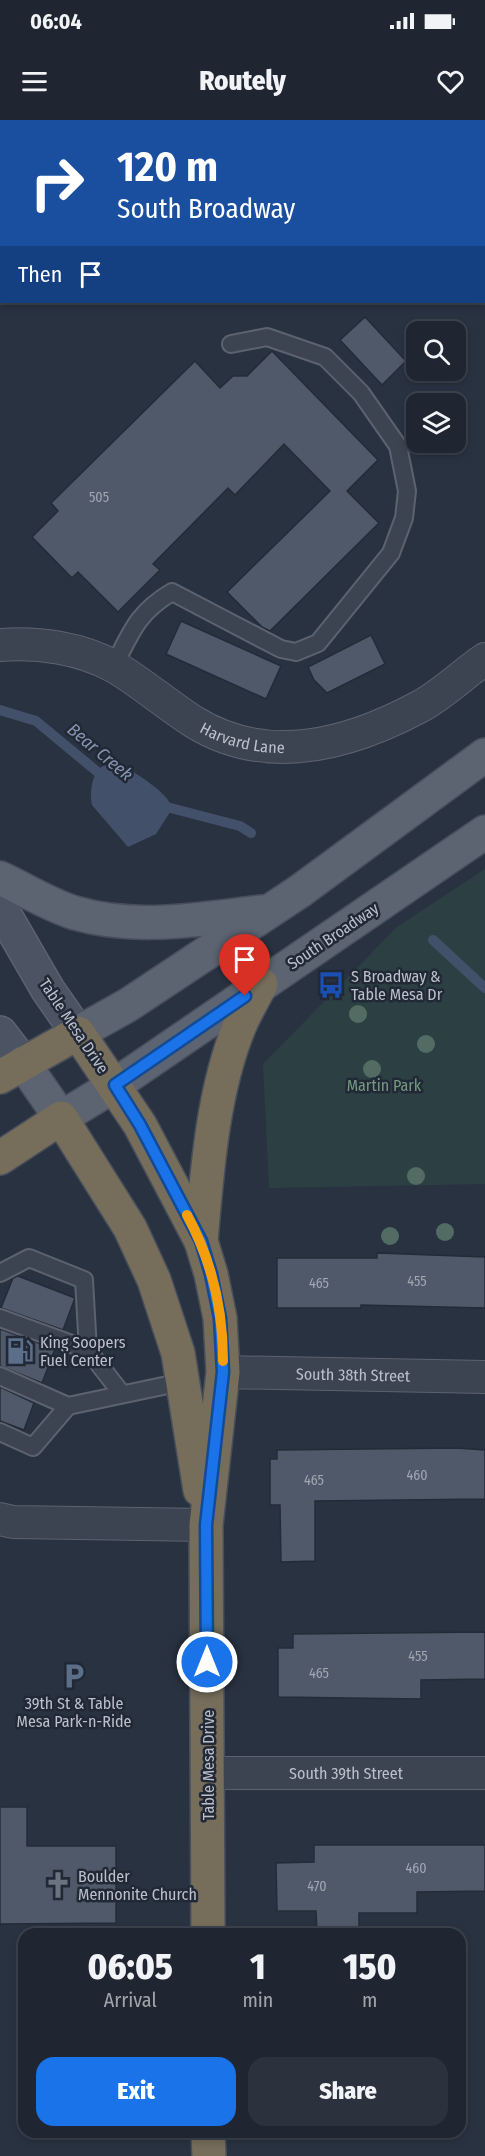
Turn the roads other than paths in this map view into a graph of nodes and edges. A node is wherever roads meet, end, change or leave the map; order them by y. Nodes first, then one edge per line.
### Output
1 (231, 344) dead end
2 (0, 645) edge
3 (485, 659) edge
4 (114, 666) junction
5 (485, 755) edge
6 (485, 832) edge
7 (0, 878) edge
8 (0, 907) edge
9 (267, 911) junction
10 (261, 984) junction
11 (78, 1033) junction
12 (0, 1034) edge
13 (12, 1070) edge
14 (115, 1085) junction
15 (61, 1118) junction
16 (0, 1158) edge
17 (201, 1241) junction
18 (0, 1274) edge
19 (0, 1318) edge
20 (88, 1350) junction
21 (223, 1372) junction
22 (0, 1376) edge
23 (485, 1377) edge
24 (182, 1382) junction
25 (122, 1394) junction
26 (68, 1406) junction
27 (0, 1432) edge
28 (0, 1519) edge
29 (206, 1525) junction
30 (208, 1773) junction
31 (485, 1773) edge
32 (208, 1928) edge
33 (208, 2138) edge
34 (209, 2156) edge

1 - 4 lane
2 - 4 street, Harvard Lane
3 - 4 street, Harvard Lane
5 - 9 main road
6 - 10 main road, South Broadway
7 - 9 main road
8 - 11 street, Table Mesa Drive
9 - 11 main road
10 - 14 main road, South Broadway
10 - 17 highway
11 - 13 highway
11 - 14 highway, Table Mesa Drive
12 - 13 street, Table Mesa Drive
13 - 15 main road, Table Mesa Drive
14 - 15 main road, South Broadway
14 - 17 highway, Table Mesa Drive
15 - 16 highway, South Broadway
15 - 24 highway, Table Mesa Drive
17 - 21 highway, Table Mesa Drive
18 - 20 lane
19 - 20 lane
20 - 25 lane
21 - 23 street, South 38th Street
21 - 29 highway, Table Mesa Drive
22 - 26 lane
24 - 25 lane
24 - 29 highway, Table Mesa Drive
25 - 26 lane
26 - 27 lane
28 - 29 street
29 - 30 highway, Table Mesa Drive
30 - 31 street, South 39th Street
30 - 32 highway, Table Mesa Drive
33 - 34 highway

